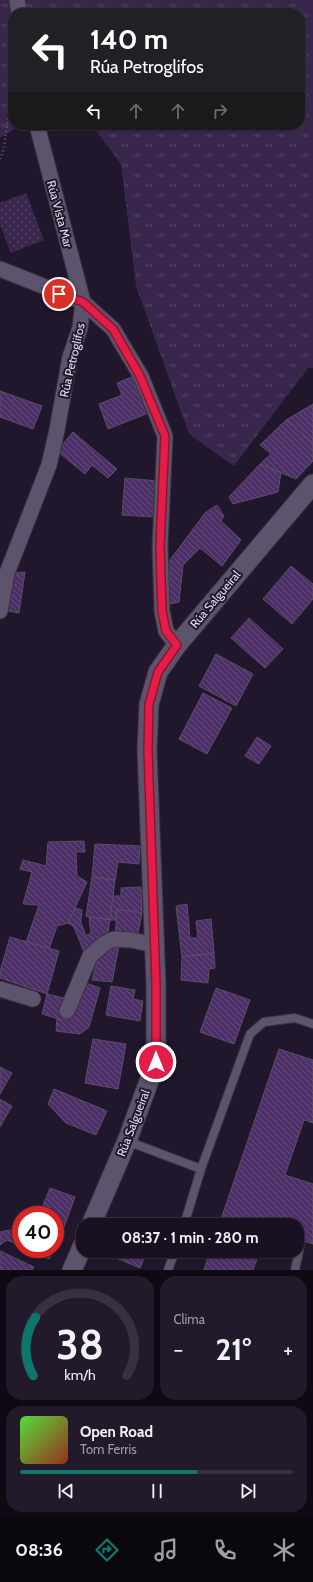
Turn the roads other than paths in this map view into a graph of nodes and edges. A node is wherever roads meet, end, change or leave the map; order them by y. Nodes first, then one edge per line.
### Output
1 (38, 130) edge
2 (0, 269) edge
3 (83, 302) junction
4 (313, 484) edge
5 (0, 611) edge
6 (177, 645) junction
7 (155, 945) junction
8 (0, 988) edge
9 (32, 999) dead end
10 (67, 1011) dead end
11 (313, 1024) edge
12 (127, 1141) junction
13 (201, 1169) junction
14 (94, 1218) edge
15 (186, 1218) edge
16 (77, 1258) edge
17 (172, 1258) edge
18 (297, 1258) edge
19 (72, 1270) edge
20 (168, 1270) edge
21 (294, 1270) edge

1 - 3 street, Rúa Vista Mar
2 - 3 street
3 - 5 street, Rúa Petroglifos
3 - 6 street, Rúa Petroglifos
4 - 6 street, Rúa Salgueiral
6 - 7 street, Rúa Salgueiral
7 - 10 street
7 - 12 street, Rúa Salgueiral
8 - 9 street
11 - 13 lane
12 - 13 lane
12 - 14 street, Rúa Salgueiral
13 - 15 lane
16 - 19 street
17 - 20 lane
18 - 21 lane

